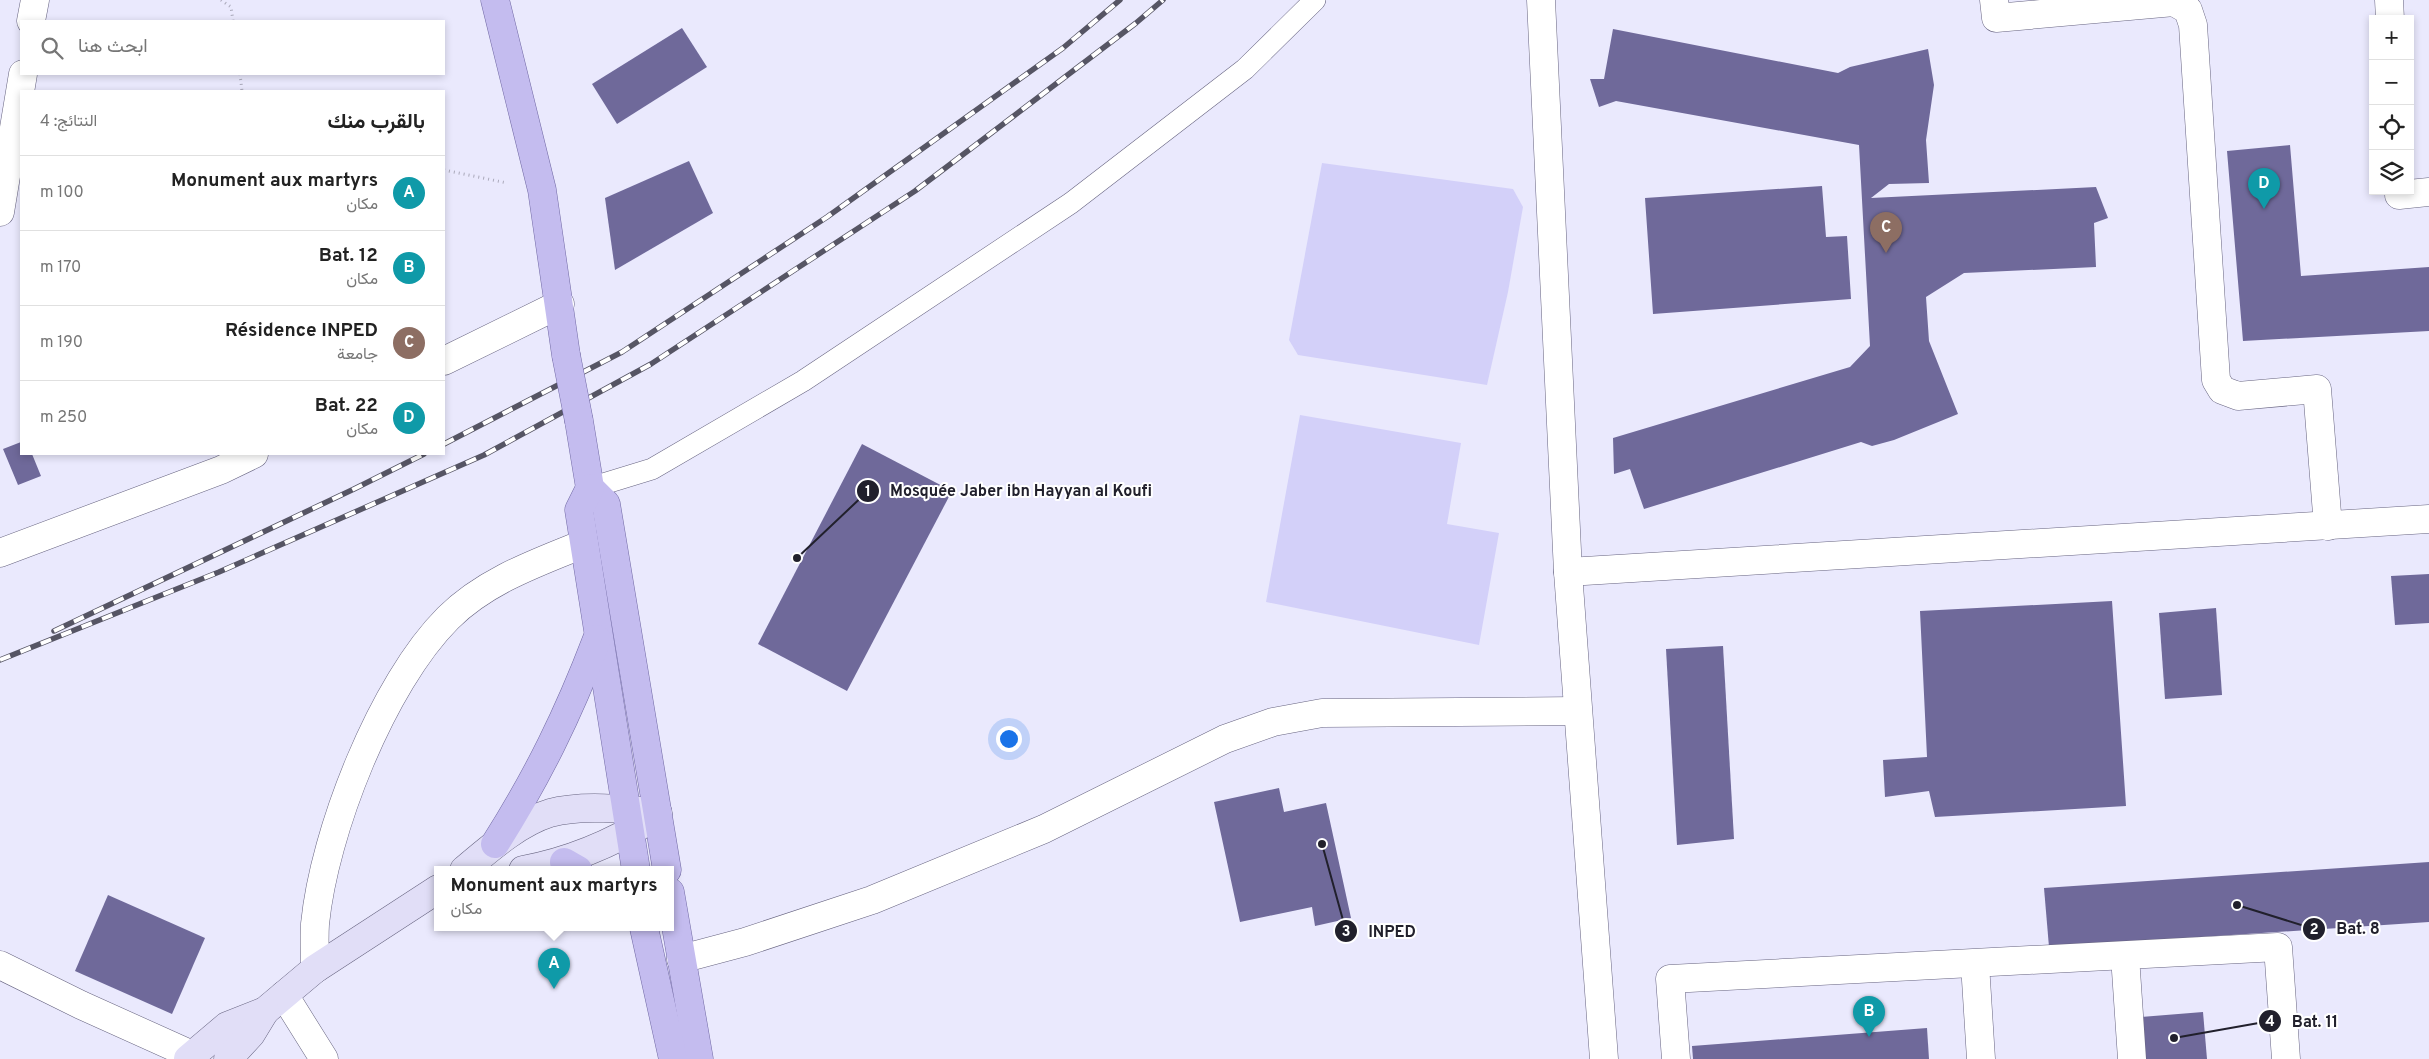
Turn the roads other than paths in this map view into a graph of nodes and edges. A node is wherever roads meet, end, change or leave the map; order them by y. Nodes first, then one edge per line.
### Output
1 (35, 0) edge
2 (495, 0) edge
3 (1314, 0) edge
4 (1541, 0) edge
5 (1994, 0) edge
6 (2389, 0) edge
7 (2390, 15) edge
8 (31, 20) edge
9 (23, 75) edge
10 (20, 90) edge
11 (20, 92) edge
12 (2429, 192) edge
13 (2414, 194) edge
14 (0, 212) edge
15 (560, 304) junction
16 (445, 361) edge
17 (252, 455) edge
18 (590, 488) junction
19 (2429, 519) edge
20 (2328, 526) junction
21 (583, 544) junction
22 (0, 553) edge
23 (1568, 572) junction
24 (597, 638) junction
25 (1577, 711) junction
26 (658, 814) junction
27 (627, 821) junction
28 (495, 844) junction
29 (469, 866) edge
30 (571, 866) edge
31 (635, 866) edge
32 (666, 866) edge
33 (434, 892) edge
34 (674, 919) edge
35 (643, 931) edge
36 (2125, 956) junction
37 (680, 959) junction
38 (1975, 964) junction
39 (0, 965) edge
40 (315, 969) junction
41 (274, 1003) junction
42 (190, 1057) edge
43 (228, 1059) edge
44 (324, 1059) edge
45 (673, 1059) edge
46 (699, 1059) edge
47 (1604, 1059) edge
48 (1676, 1059) edge
49 (1981, 1059) edge
50 (2132, 1059) edge
51 (2286, 1059) edge

1 - 8 street
2 - 15 main road
3 - 18 lane
4 - 23 street
5 - 20 street
6 - 7 street
9 - 10 street
11 - 14 street
12 - 13 street
15 - 16 street
15 - 18 main road, bridge
17 - 22 street
18 - 21 main road
18 - 26 main road
19 - 20 street
20 - 23 street
21 - 24 main road
21 - 40 street
23 - 25 street
24 - 27 main road
24 - 28 main road
25 - 37 street
25 - 47 street
26 - 27 main road
26 - 32 main road
27 - 28 main road
27 - 30 main road
27 - 31 main road
28 - 29 main road
33 - 40 main road
34 - 37 main road
35 - 45 main road
36 - 38 street
36 - 50 street
36 - 51 street
37 - 46 main road
38 - 48 street
38 - 49 street
39 - 42 street
40 - 41 main road
41 - 42 main road
41 - 43 main road
41 - 44 street

